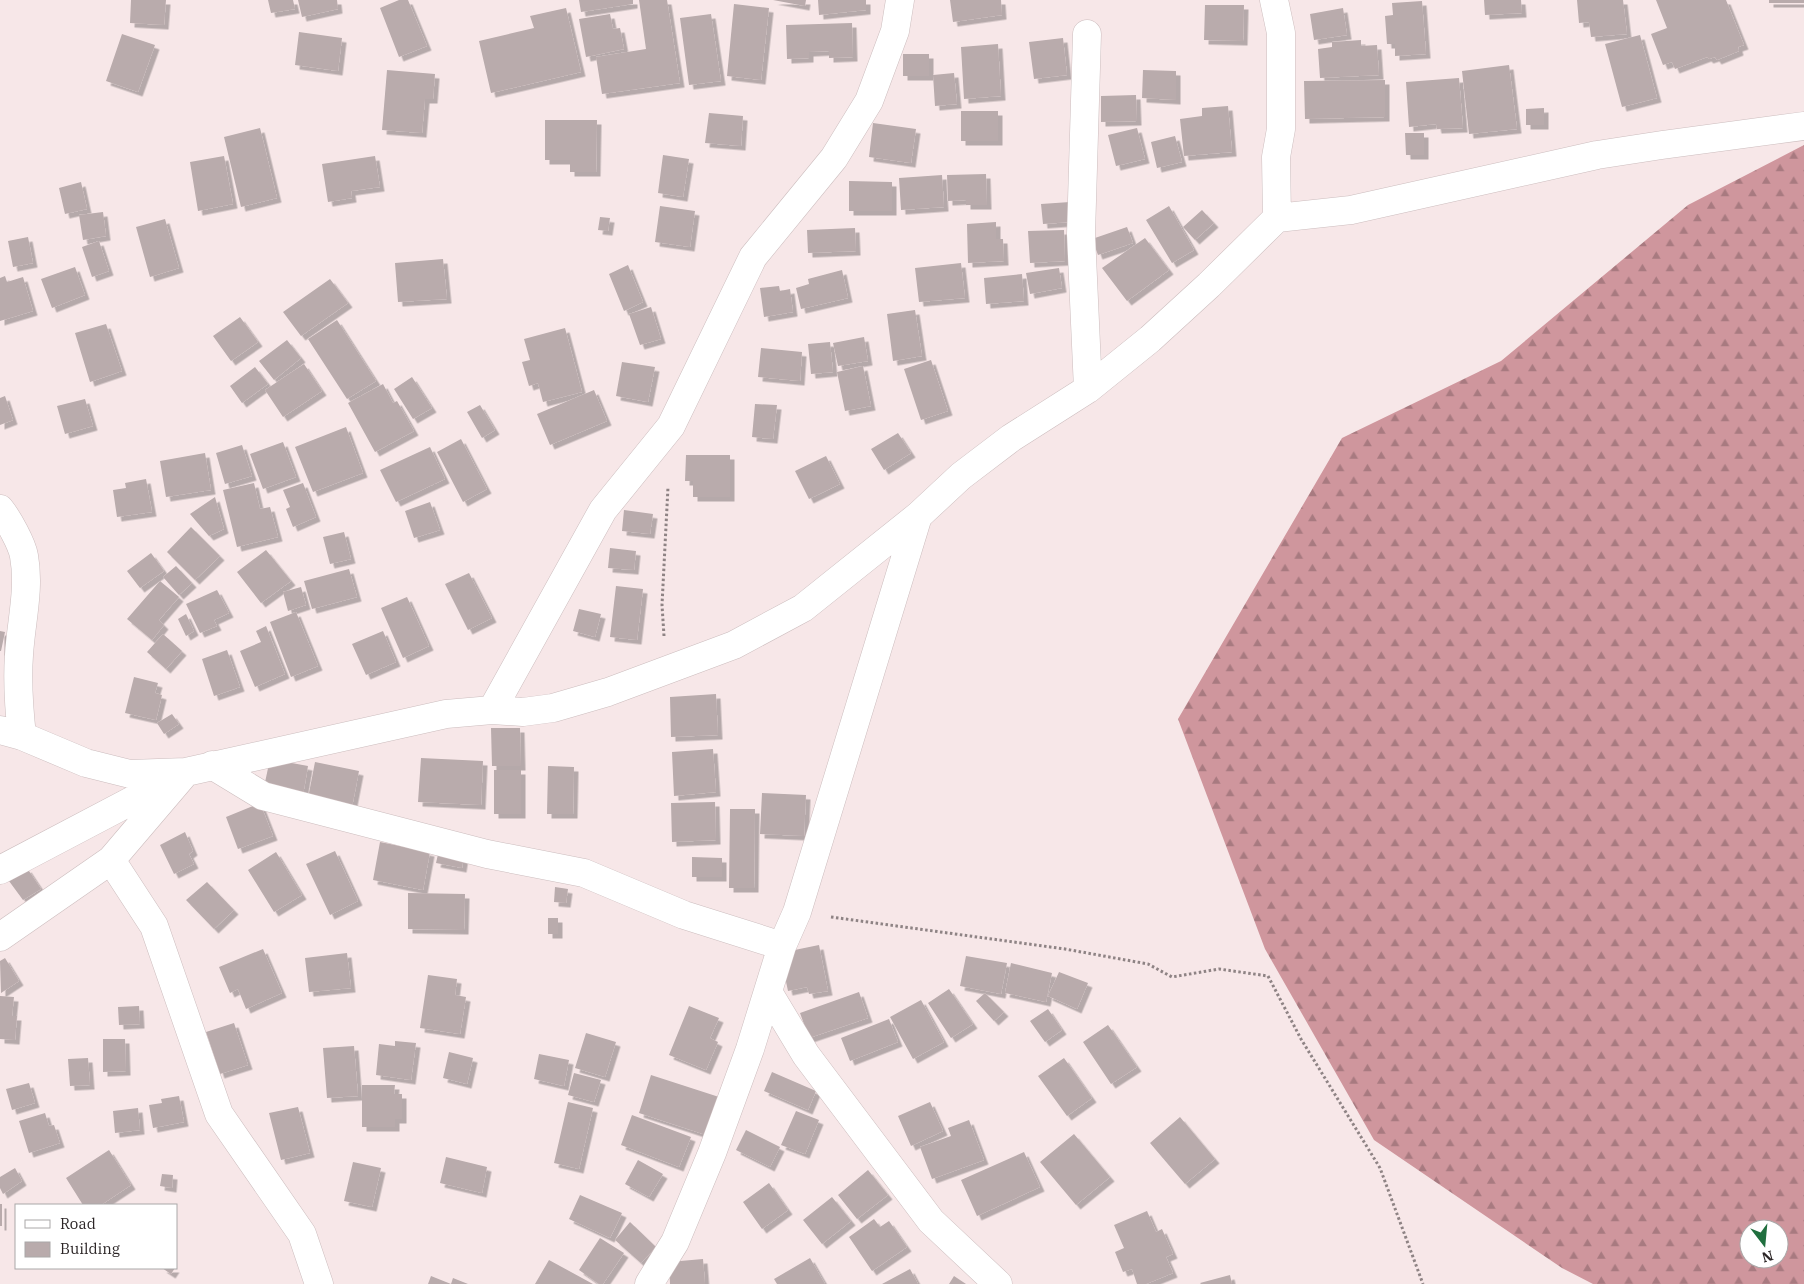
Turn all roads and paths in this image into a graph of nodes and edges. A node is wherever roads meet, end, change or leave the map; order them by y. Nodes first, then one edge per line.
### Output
1 (900, 0) edge
2 (1274, 0) edge
3 (1087, 34) dead end
4 (1804, 126) edge
5 (1277, 218) junction
6 (1088, 389) junction
7 (668, 485) dead end
8 (0, 509) edge
9 (918, 516) junction
10 (666, 671) junction
11 (492, 710) junction
12 (11, 733) edge
13 (212, 765) junction
14 (186, 772) junction
15 (111, 860) junction
16 (0, 870) edge
17 (797, 912) junction
18 (0, 937) edge
19 (782, 946) junction
20 (768, 992) junction
21 (319, 1284) edge
22 (649, 1284) edge
23 (998, 1284) edge
24 (1423, 1284) edge

1 - 11 street
2 - 5 street
3 - 6 street
4 - 5 street
5 - 6 street
6 - 9 street
7 - 10 path
8 - 12 street
9 - 10 street
9 - 17 street
10 - 11 street
11 - 13 street
12 - 14 street
13 - 14 street
13 - 19 street
14 - 15 street
14 - 16 street
15 - 18 street
15 - 21 street
17 - 19 street
17 - 24 path
19 - 20 street
20 - 22 street
20 - 23 street

